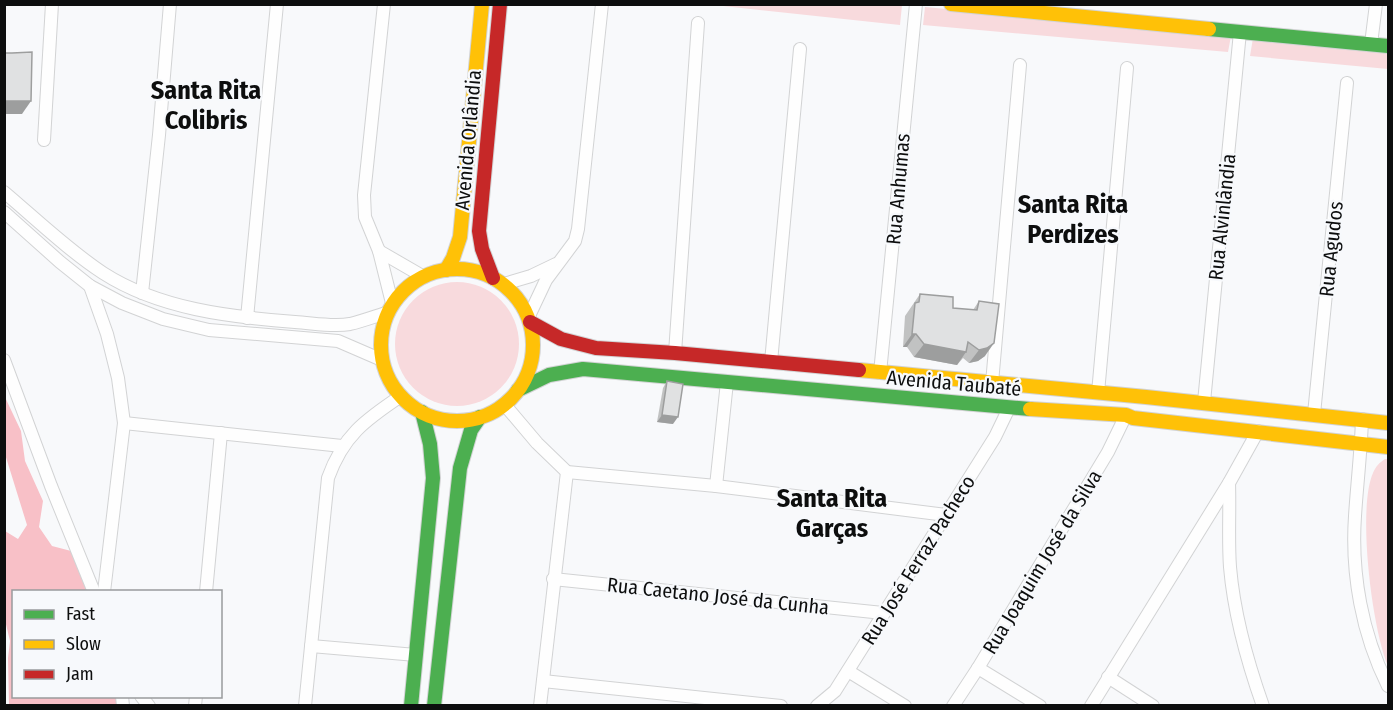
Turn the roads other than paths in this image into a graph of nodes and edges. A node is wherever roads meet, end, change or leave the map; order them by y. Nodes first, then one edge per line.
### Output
1 (52, 4) edge
2 (170, 4) edge
3 (277, 4) edge
4 (384, 4) edge
5 (482, 4) edge
6 (500, 4) edge
7 (602, 4) edge
8 (915, 4) edge
9 (951, 4) edge
10 (1376, 4) edge
11 (699, 23) dead end
12 (1240, 32) junction
13 (1371, 44) junction
14 (1389, 46) edge
15 (800, 49) dead end
16 (1020, 65) dead end
17 (1127, 68) dead end
18 (1347, 83) dead end
19 (44, 140) dead end
20 (4, 192) edge
21 (4, 212) edge
22 (379, 251) junction
23 (557, 264) junction
24 (446, 270) junction
25 (424, 277) junction
26 (498, 281) junction
27 (90, 286) junction
28 (142, 293) junction
29 (391, 307) junction
30 (247, 318) junction
31 (529, 319) junction
32 (675, 353) junction
33 (4, 360) edge
34 (382, 360) junction
35 (771, 362) junction
36 (824, 368) junction
37 (880, 373) junction
38 (727, 382) junction
39 (992, 383) junction
40 (518, 390) junction
41 (821, 391) junction
42 (1098, 393) junction
43 (1126, 395) junction
44 (401, 396) junction
45 (1146, 397) junction
46 (1204, 402) junction
47 (504, 404) junction
48 (1009, 408) junction
49 (422, 412) junction
50 (1126, 414) junction
51 (1314, 414) junction
52 (480, 417) junction
53 (1141, 418) junction
54 (1362, 419) junction
55 (124, 423) junction
56 (1389, 423) edge
57 (1258, 431) junction
58 (221, 433) junction
59 (1362, 443) junction
60 (342, 446) junction
61 (1389, 447) edge
62 (567, 472) junction
63 (1229, 483) junction
64 (716, 486) junction
65 (946, 515) junction
66 (553, 579) junction
67 (94, 590) edge
68 (104, 590) edge
69 (206, 590) edge
70 (883, 613) junction
71 (311, 646) junction
72 (416, 655) junction
73 (978, 668) junction
74 (848, 671) junction
75 (1108, 677) junction
76 (543, 681) junction
77 (1389, 686) edge
78 (305, 705) edge
79 (411, 705) edge
80 (434, 705) edge
81 (540, 705) edge
82 (781, 705) edge
83 (817, 705) edge
84 (905, 705) edge
85 (953, 705) edge
86 (1040, 705) edge
87 (1091, 705) edge
88 (1153, 705) edge
89 (1263, 705) edge

1 - 19 street
2 - 28 street
3 - 30 street
4 - 22 street
5 - 24 street, Avenida Orlândia
6 - 26 street, Avenida Orlândia
7 - 23 street
8 - 37 street, Rua Anhumas
9 - 12 street
10 - 13 street
11 - 32 street
12 - 13 street
12 - 46 street, Rua Alvinlândia
13 - 14 street
15 - 35 street
16 - 39 street
17 - 42 street
18 - 51 street, Rua Agudos
20 - 28 street
21 - 27 street
22 - 25 street
22 - 29 street
23 - 26 street
23 - 31 street
24 - 25 street
24 - 26 street
25 - 29 street
26 - 31 street
27 - 34 street
27 - 55 street
28 - 30 street
29 - 30 street
29 - 34 street
31 - 32 street, Avenida Taubaté
31 - 40 street
32 - 35 street, Avenida Taubaté
33 - 67 street
34 - 44 street
35 - 36 street, Avenida Taubaté
36 - 37 street, Avenida Taubaté
36 - 41 street
37 - 39 street, Avenida Taubaté
38 - 40 street, Avenida Taubaté
38 - 41 street, Avenida Taubaté
38 - 64 street
39 - 42 street, Avenida Taubaté
40 - 47 street
41 - 48 street, Avenida Taubaté
42 - 43 street, Avenida Taubaté
43 - 45 street, Avenida Taubaté
43 - 50 street
44 - 49 street
44 - 60 street
45 - 46 street, Avenida Taubaté
45 - 53 street
46 - 51 street, Avenida Taubaté
47 - 52 street
47 - 62 street
48 - 50 street, Avenida Taubaté
48 - 65 street, Rua José Ferraz Pacheco
49 - 52 street
49 - 72 street
50 - 53 street, Avenida Taubaté
50 - 73 street, Rua Joaquim José da Silva
51 - 54 street, Avenida Taubaté
52 - 80 street
53 - 57 street, Avenida Taubaté
54 - 56 street, Avenida Taubaté
54 - 59 street
55 - 58 street
55 - 68 street
57 - 59 street, Avenida Taubaté
57 - 63 street
58 - 60 street
58 - 69 street
59 - 61 street, Avenida Taubaté
59 - 77 street
60 - 71 street
62 - 64 street
62 - 66 street
63 - 75 street
63 - 89 street
64 - 65 street
65 - 70 street, Rua José Ferraz Pacheco
66 - 70 street, Rua Caetano José da Cunha
66 - 76 street
70 - 74 street, Rua José Ferraz Pacheco
71 - 72 street
71 - 78 street
72 - 79 street
73 - 85 street, Rua Joaquim José da Silva
73 - 86 street
74 - 83 street, Rua José Ferraz Pacheco
74 - 84 street
75 - 87 street
75 - 88 street
76 - 81 street
76 - 82 street

